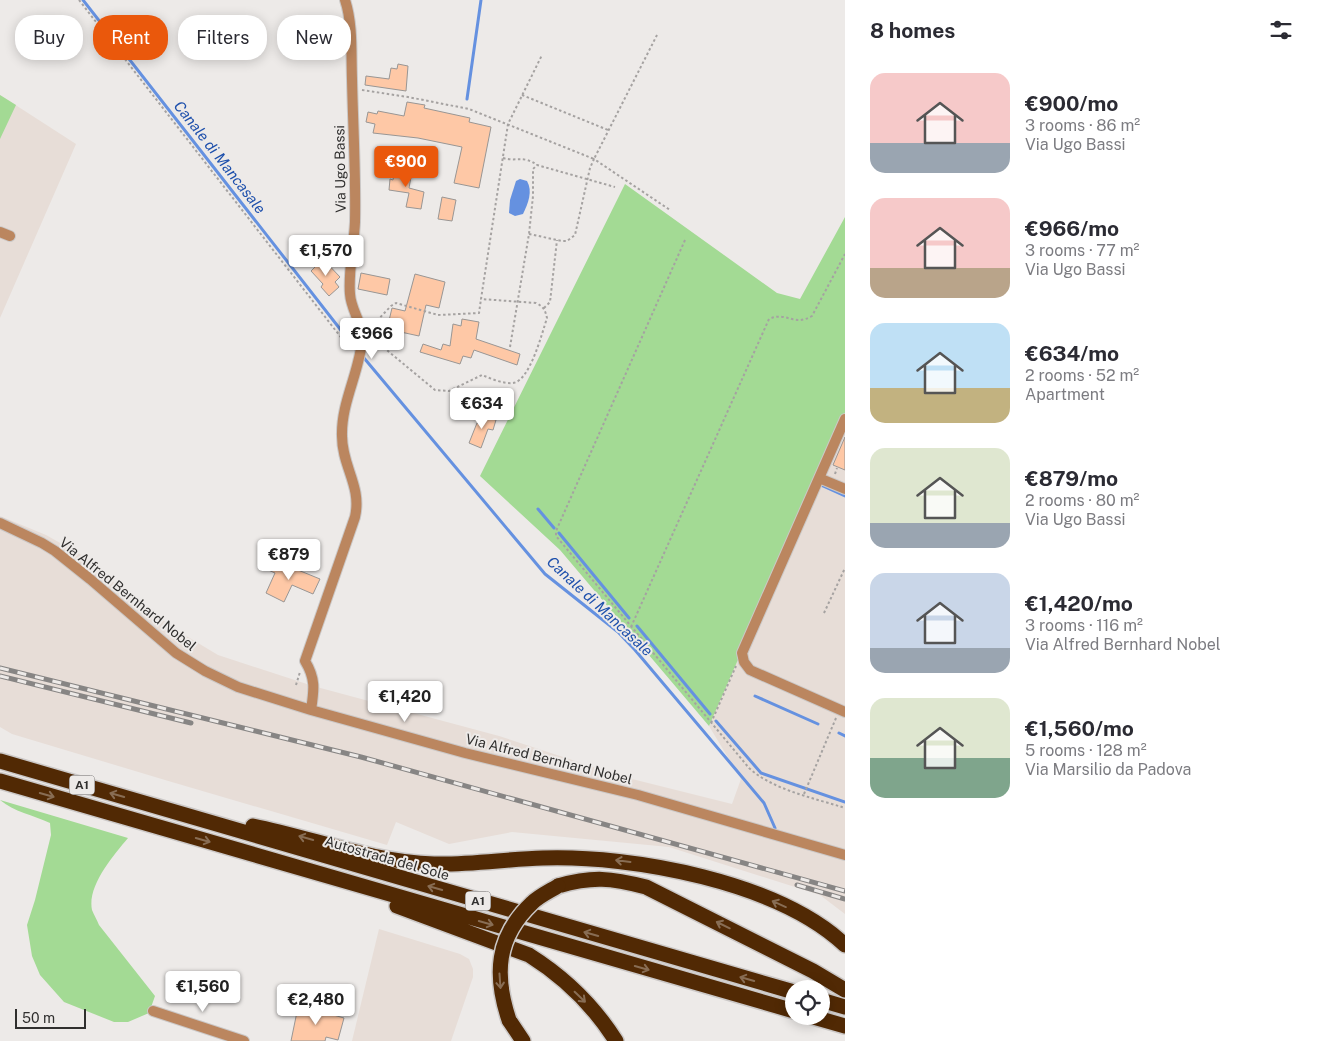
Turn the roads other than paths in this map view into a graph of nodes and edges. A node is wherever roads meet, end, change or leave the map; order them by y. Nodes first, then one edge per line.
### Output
1 (345, 0) edge
2 (0, 232) edge
3 (10, 236) dead end
4 (845, 419) edge
5 (819, 478) junction
6 (845, 489) edge
7 (0, 523) edge
8 (311, 710) junction
9 (845, 712) edge
10 (0, 761) edge
11 (0, 781) edge
12 (163, 809) junction
13 (845, 855) edge
14 (288, 865) junction
15 (845, 946) edge
16 (785, 989) edge
17 (845, 990) edge
18 (830, 1003) edge
19 (845, 1007) edge
20 (785, 1009) edge
21 (153, 1011) dead end
22 (830, 1022) edge
23 (845, 1026) edge
24 (244, 1041) edge
25 (523, 1041) edge
26 (616, 1041) edge

1 - 8 street, Via Ugo Bassi
2 - 3 street
4 - 5 street
5 - 6 street
5 - 9 street
7 - 8 street, Via Alfred Bernhard Nobel
8 - 13 street, Via Alfred Bernhard Nobel
12 -> 10 highway, Autostrada del Sole / A1
11 -> 14 highway, A1
15 -> 12 highway
16 -> 12 highway, Autostrada del Sole / A1
14 -> 20 highway, A1
14 -> 26 highway
17 -> 25 highway, bridge
18 - 19 highway
21 - 24 street
22 - 23 highway

